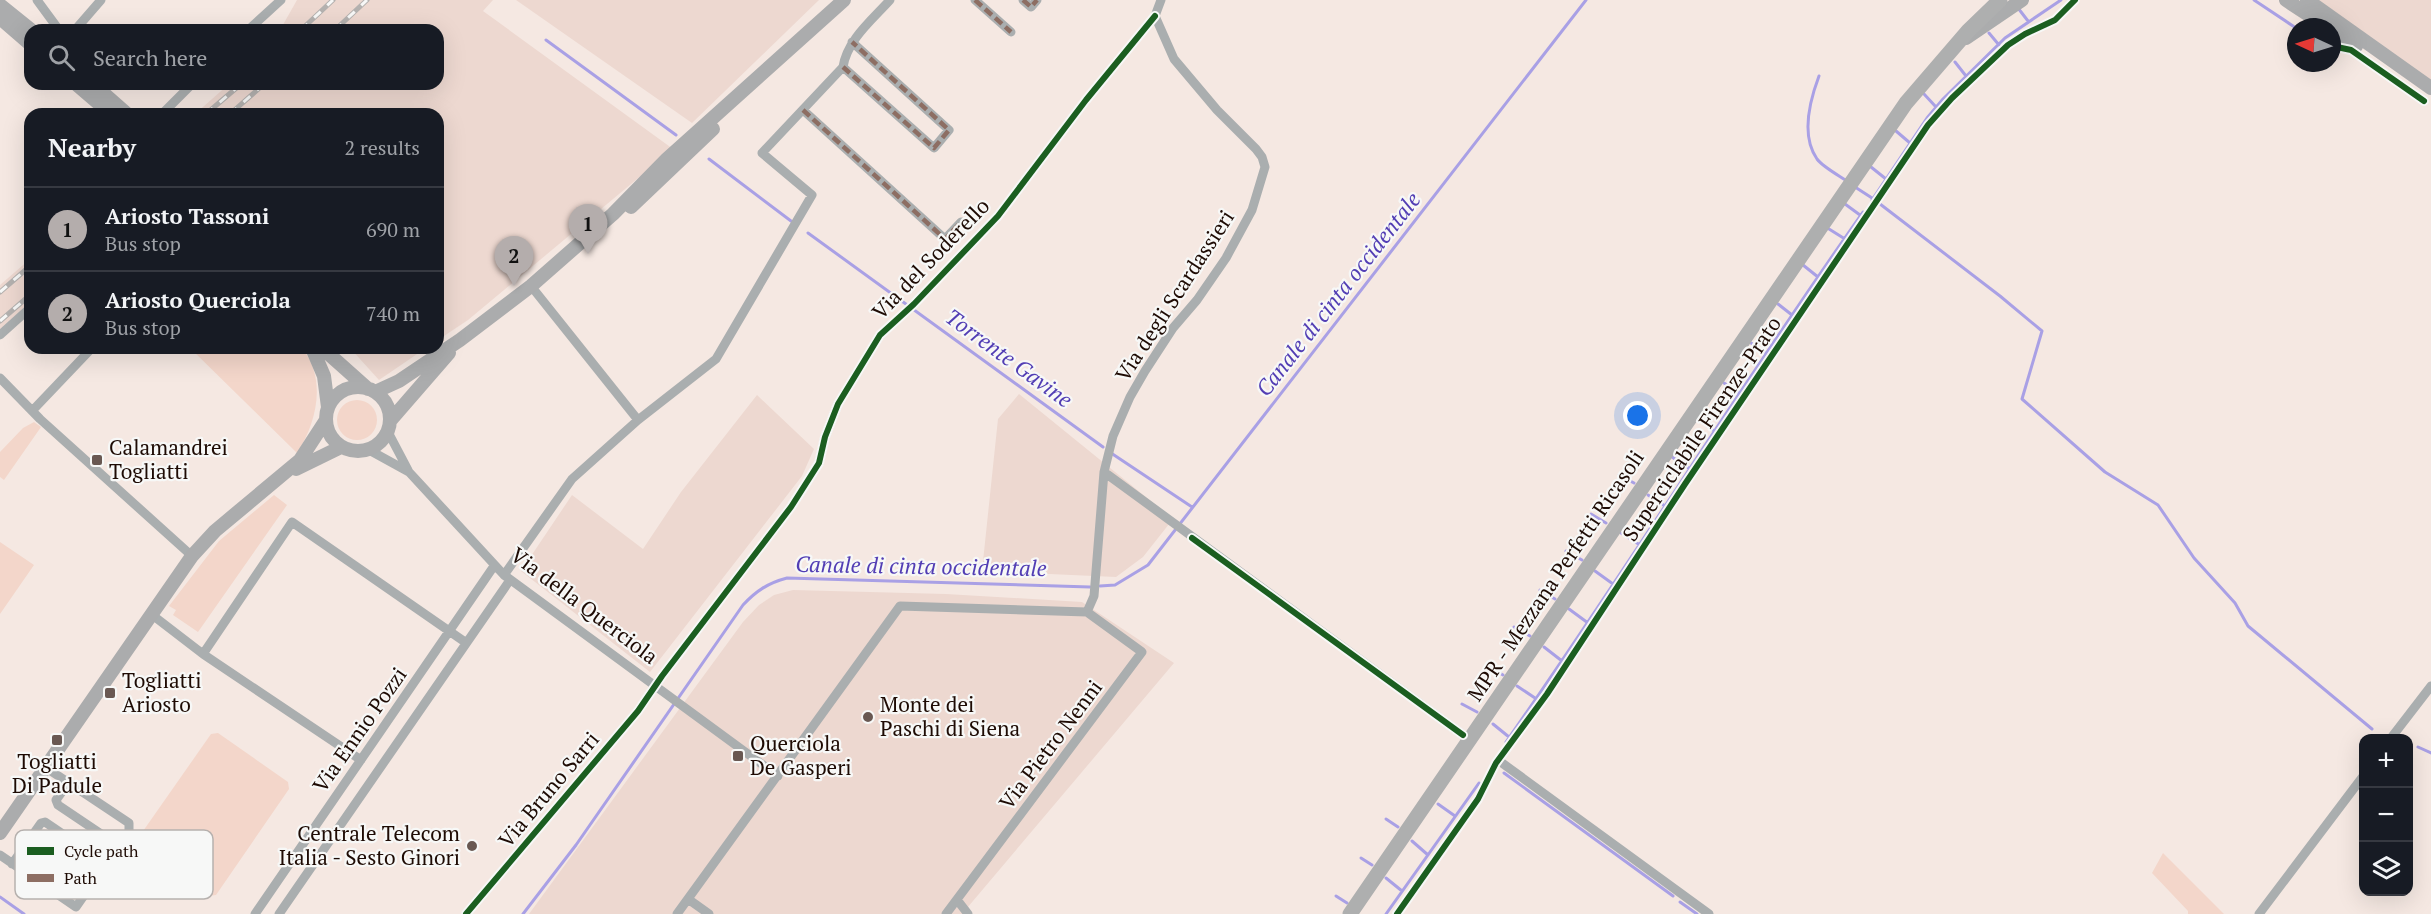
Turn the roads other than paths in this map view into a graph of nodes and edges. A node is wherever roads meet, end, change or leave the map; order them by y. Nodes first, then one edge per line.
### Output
1 (37, 0) edge
2 (101, 0) edge
3 (281, 0) edge
4 (844, 0) edge
5 (890, 0) edge
6 (975, 0) edge
7 (1023, 0) edge
8 (1037, 0) edge
9 (1161, 0) edge
10 (1990, 0) edge
11 (2000, 0) edge
12 (2022, 0) edge
13 (2307, 0) edge
14 (2287, 1) edge
15 (0, 5) edge
16 (1155, 16) junction
17 (0, 18) edge
18 (2313, 18) edge
19 (24, 24) edge
20 (55, 24) edge
21 (80, 24) edge
22 (255, 24) edge
23 (1968, 31) junction
24 (1011, 32) dead end
25 (2341, 36) edge
26 (24, 39) edge
27 (852, 42) junction
28 (1957, 44) junction
29 (843, 67) junction
30 (2431, 88) edge
31 (83, 90) edge
32 (100, 90) edge
33 (186, 90) edge
34 (2431, 100) edge
35 (104, 108) edge
36 (120, 108) edge
37 (168, 108) edge
38 (803, 110) junction
39 (961, 222) dead end
40 (531, 286) junction
41 (24, 313) edge
42 (0, 335) edge
43 (460, 340) junction
44 (444, 351) edge
45 (86, 354) edge
46 (315, 354) edge
47 (329, 354) edge
48 (439, 354) edge
49 (0, 378) edge
50 (372, 390) junction
51 (33, 411) junction
52 (327, 413) junction
53 (638, 420) junction
54 (389, 427) junction
55 (341, 447) junction
56 (369, 450) junction
57 (409, 472) junction
58 (1104, 472) junction
59 (284, 476) junction
60 (192, 556) junction
61 (494, 566) junction
62 (507, 577) junction
63 (1087, 612) junction
64 (151, 614) junction
65 (449, 632) junction
66 (465, 642) junction
67 (203, 654) junction
68 (654, 686) junction
69 (2431, 686) edge
70 (2394, 734) edge
71 (1462, 735) dead end
72 (361, 760) junction
73 (1498, 760) dead end
74 (45, 767) junction
75 (778, 776) junction
76 (69, 782) junction
77 (2359, 782) edge
78 (36, 830) edge
79 (57, 830) edge
80 (95, 830) edge
81 (129, 830) edge
82 (0, 833) edge
83 (0, 855) edge
84 (15, 860) edge
85 (12, 864) junction
86 (15, 866) edge
87 (64, 899) edge
88 (82, 899) edge
89 (688, 899) junction
90 (958, 901) junction
91 (255, 914) edge
92 (279, 914) edge
93 (466, 914) edge
94 (677, 914) edge
95 (709, 914) edge
96 (946, 914) edge
97 (968, 914) edge
98 (1350, 914) edge
99 (1709, 914) edge
100 (2259, 914) edge

1 - 20 street
2 - 21 street
3 - 22 street
4 - 40 street
5 - 27 street
6 - 24 street
7 - 8 street
9 - 16 street
10 - 23 main road, MPR - Mezzana Perfetti Ricasoli
11 - 23 main road, MPR - Mezzana Perfetti Ricasoli
12 - 28 street
13 - 30 street
14 - 18 street
15 - 19 street
16 - 58 street, Via degli Scardassieri
16 - 68 street, Via del Soderello
17 - 26 street
23 - 28 main road, MPR - Mezzana Perfetti Ricasoli
25 - 34 street
27 - 29 street
27 - 29 street
28 - 98 main road, MPR - Mezzana Perfetti Ricasoli
29 - 38 street
31 - 35 street
32 - 36 street
33 - 37 street
38 - 39 street
38 - 53 street, Via Ennio Pozzi
40 - 43 street
40 - 53 street
41 - 42 street
43 - 44 street
43 - 54 street
45 - 51 street
46 - 52 street
47 - 50 street, Via della Querciola
48 - 50 street
49 - 51 street
50 - 52 street
50 - 54 street, Via della Querciola
51 - 60 street
52 - 55 street
52 - 59 street
53 - 62 street, Via Ennio Pozzi
54 - 56 street
54 - 57 street, Via della Querciola
55 - 56 street, Via della Querciola
55 - 59 street
56 - 57 street, Via della Querciola
57 - 61 street, Via della Querciola
58 - 63 street, Via degli Scardassieri
58 - 71 street
59 - 60 street
60 - 64 street
61 - 62 street, Via della Querciola
61 - 65 street, Via Ennio Pozzi
62 - 66 street, Via Ennio Pozzi
62 - 68 street, Via della Querciola
63 - 75 street
63 - 90 street, Via Pietro Nenni
64 - 67 street
64 - 74 street
65 - 66 street
65 - 67 street
65 - 72 street, Via Ennio Pozzi
66 - 92 street, Via Ennio Pozzi
67 - 72 street
68 - 75 street, Via della Querciola
68 - 93 street, Via Bruno Sarri
69 - 70 street
72 - 91 street, Via Ennio Pozzi
73 - 99 street
74 - 76 street
74 - 82 street
75 - 89 street
76 - 80 street
76 - 81 street
77 - 100 street
78 - 79 street
83 - 85 street
84 - 85 street
85 - 86 street
87 - 88 street
89 - 94 street
89 - 95 street
90 - 96 street, Via Pietro Nenni
90 - 97 street

